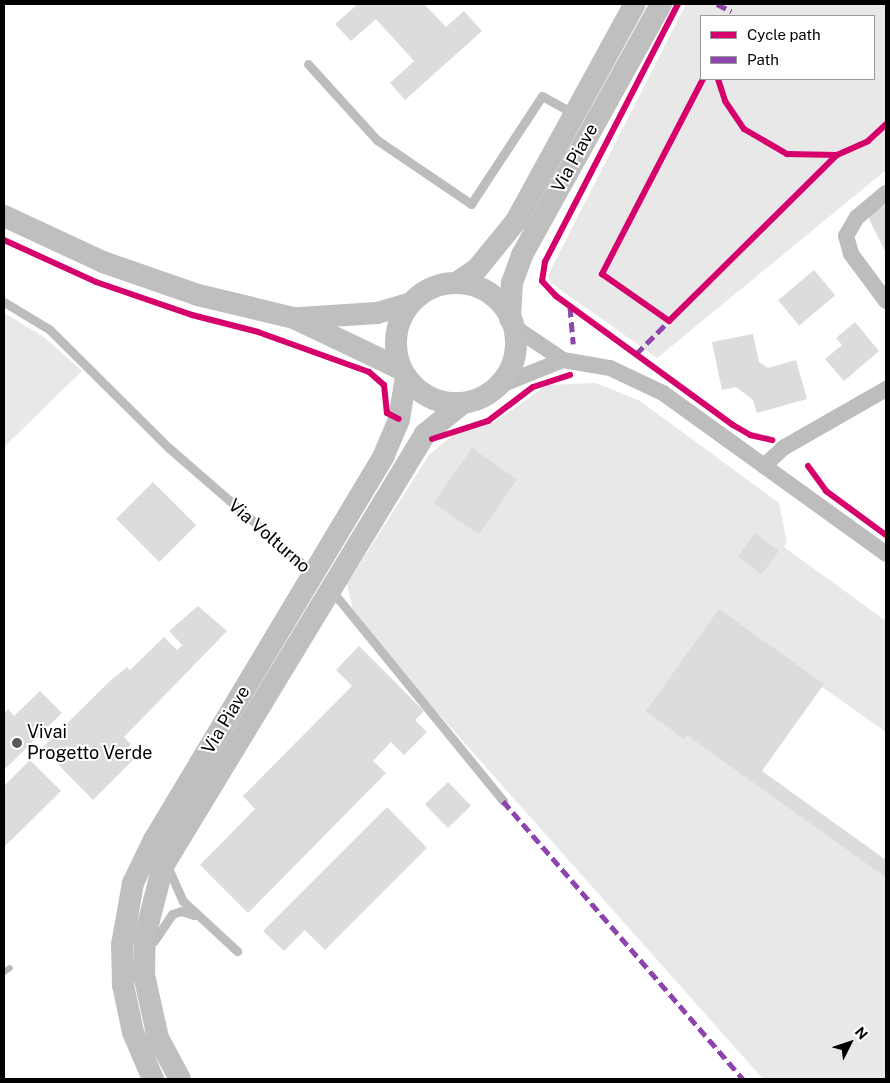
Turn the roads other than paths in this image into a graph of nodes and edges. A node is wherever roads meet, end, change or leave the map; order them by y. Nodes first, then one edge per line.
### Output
1 (635, 4) edge
2 (660, 4) edge
3 (308, 64) dead end
4 (575, 114) junction
5 (886, 193) edge
6 (4, 216) edge
7 (456, 283) junction
8 (886, 301) edge
9 (4, 302) edge
10 (410, 303) junction
11 (294, 318) junction
12 (512, 323) junction
13 (563, 360) junction
14 (404, 373) junction
15 (496, 387) junction
16 (886, 389) edge
17 (463, 403) junction
18 (764, 466) junction
19 (886, 554) edge
20 (313, 574) junction
21 (330, 589) junction
22 (503, 801) dead end
23 (172, 850) junction
24 (198, 917) junction
25 (237, 951) dead end
26 (144, 974) junction
27 (153, 1079) edge
28 (180, 1079) edge

1 - 4 street, Via Piave
2 - 12 street, Via Piave
3 - 4 lane
4 - 7 street, Via Piave
5 - 8 street
6 - 11 street
7 - 10 street
7 - 12 street
9 - 20 lane, Via Volturno
10 - 11 street
10 - 14 street
11 - 14 street
12 - 13 street
12 - 15 street
13 - 15 street
13 - 18 street
14 - 17 street
14 - 20 street, Via Piave
15 - 17 street
16 - 18 street
17 - 21 street, Via Piave
18 - 19 street
20 - 21 lane, Via Volturno
20 - 27 street, Via Piave
21 - 22 lane, Via Volturno
21 - 23 street, Via Piave
23 - 24 lane
23 - 26 street, Via Piave
24 - 25 lane
24 - 26 lane
26 - 28 street, Via Piave

